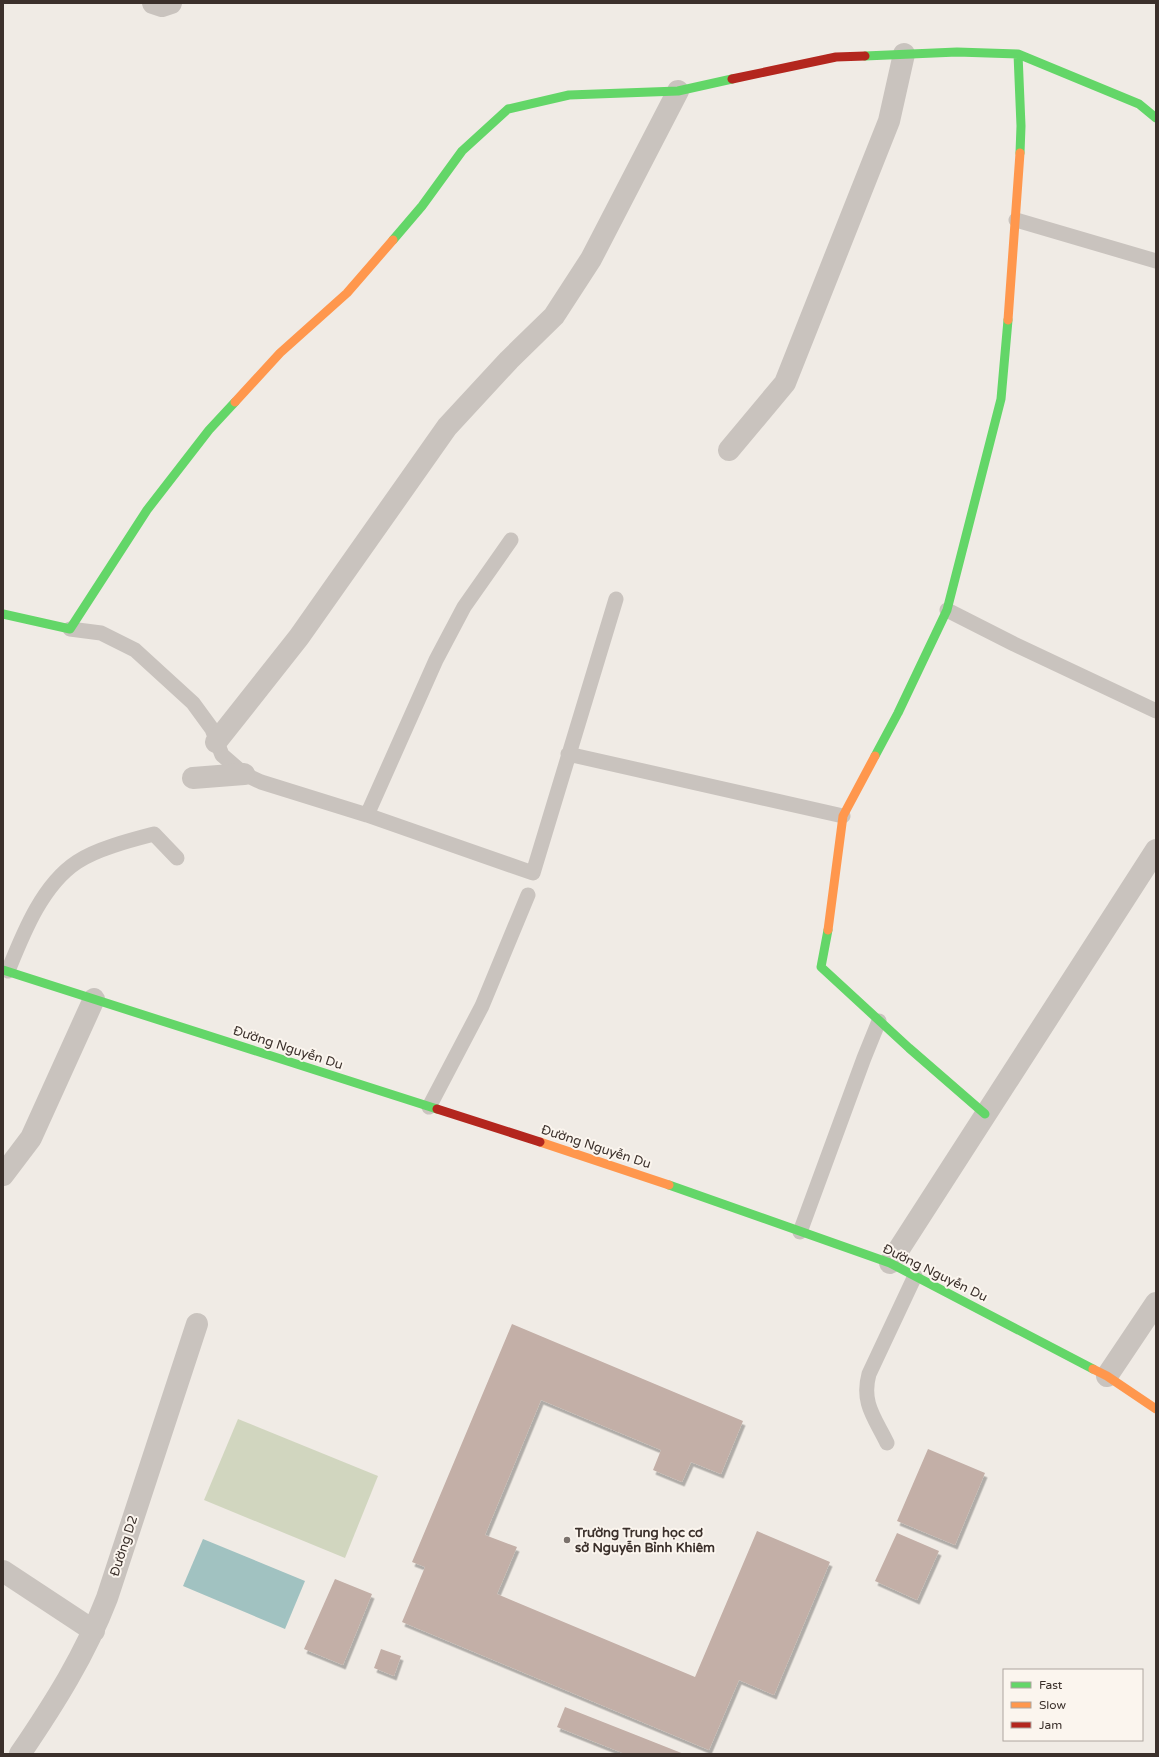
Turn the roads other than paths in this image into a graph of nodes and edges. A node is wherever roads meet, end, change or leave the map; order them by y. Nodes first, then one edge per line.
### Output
1 (153, 3) edge
2 (171, 3) edge
3 (904, 54) junction
4 (1018, 54) junction
5 (678, 91) junction
6 (1156, 118) edge
7 (1016, 220) junction
8 (1156, 261) edge
9 (729, 450) dead end
10 (511, 540) dead end
11 (616, 599) dead end
12 (947, 610) junction
13 (3, 614) edge
14 (70, 629) junction
15 (1156, 711) edge
16 (216, 742) junction
17 (568, 754) junction
18 (244, 774) junction
19 (193, 778) dead end
20 (367, 815) junction
21 (843, 816) junction
22 (1156, 850) edge
23 (177, 858) dead end
24 (528, 895) dead end
25 (5, 970) edge
26 (94, 999) junction
27 (879, 1021) junction
28 (430, 1107) junction
29 (985, 1114) junction
30 (3, 1175) edge
31 (800, 1232) junction
32 (890, 1263) junction
33 (915, 1276) junction
34 (1156, 1303) edge
35 (197, 1324) dead end
36 (1107, 1376) junction
37 (1156, 1409) edge
38 (888, 1443) dead end
39 (3, 1571) edge
40 (94, 1631) junction
41 (20, 1754) edge

1 - 2 street
3 - 4 street
3 - 5 street
3 - 9 street
4 - 6 street
4 - 7 street
5 - 14 street
5 - 16 street
7 - 8 lane
7 - 12 street
10 - 20 lane
11 - 17 lane
12 - 15 lane
12 - 21 street
13 - 14 street
14 - 16 lane
16 - 18 lane
17 - 20 lane
17 - 21 lane
18 - 19 street
18 - 20 lane
21 - 27 street
22 - 29 street
23 - 25 lane
24 - 28 lane
25 - 26 street, Đường Nguyễn Du
26 - 28 street, Đường Nguyễn Du
26 - 30 street
27 - 29 street
27 - 31 lane
28 - 31 street, Đường Nguyễn Du
29 - 32 street
31 - 32 street, Đường Nguyễn Du
32 - 33 street, Đường Nguyễn Du
33 - 36 street, Đường Nguyễn Du
33 - 38 lane
34 - 36 street
35 - 40 street, Đường D2
36 - 37 street, Đường Nguyễn Du
39 - 40 street
40 - 41 street, Đường D2

